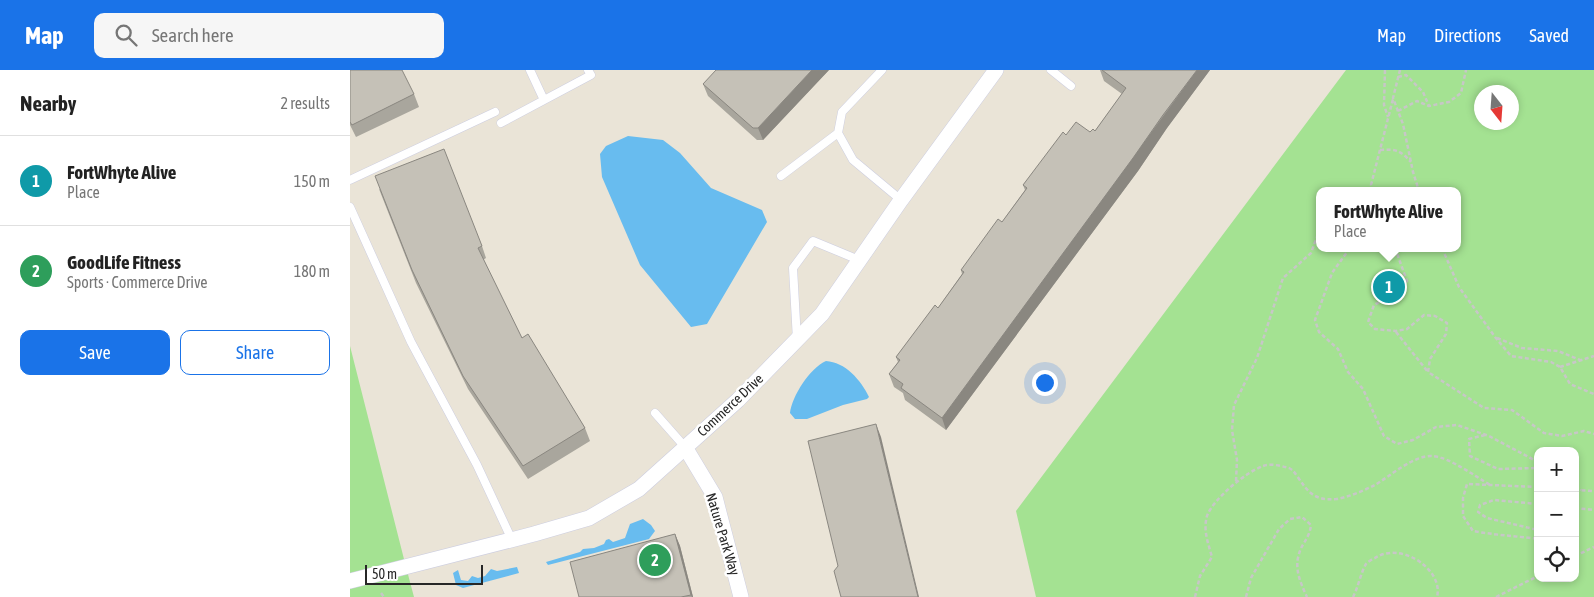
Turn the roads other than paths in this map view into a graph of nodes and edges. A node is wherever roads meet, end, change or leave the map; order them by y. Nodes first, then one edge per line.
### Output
1 (530, 70) edge
2 (588, 70) edge
3 (882, 70) edge
4 (996, 70) edge
5 (1051, 70) edge
6 (1071, 86) dead end
7 (544, 100) junction
8 (495, 112) dead end
9 (501, 123) dead end
10 (838, 134) junction
11 (781, 176) dead end
12 (350, 180) edge
13 (901, 200) junction
14 (350, 207) edge
15 (859, 260) junction
16 (798, 341) junction
17 (655, 413) dead end
18 (685, 447) junction
19 (512, 540) junction
20 (350, 581) edge
21 (741, 597) edge

1 - 7 lane
2 - 7 lane
3 - 10 lane
4 - 13 street, Commerce Drive
5 - 6 lane
7 - 9 lane
8 - 12 lane
10 - 11 lane
10 - 13 lane
13 - 15 street, Commerce Drive
14 - 19 lane
15 - 16 street, Commerce Drive
15 - 16 lane
16 - 18 street, Commerce Drive
17 - 18 lane
18 - 19 street, Commerce Drive
18 - 21 street, Nature Park Way
19 - 20 street, Commerce Drive

